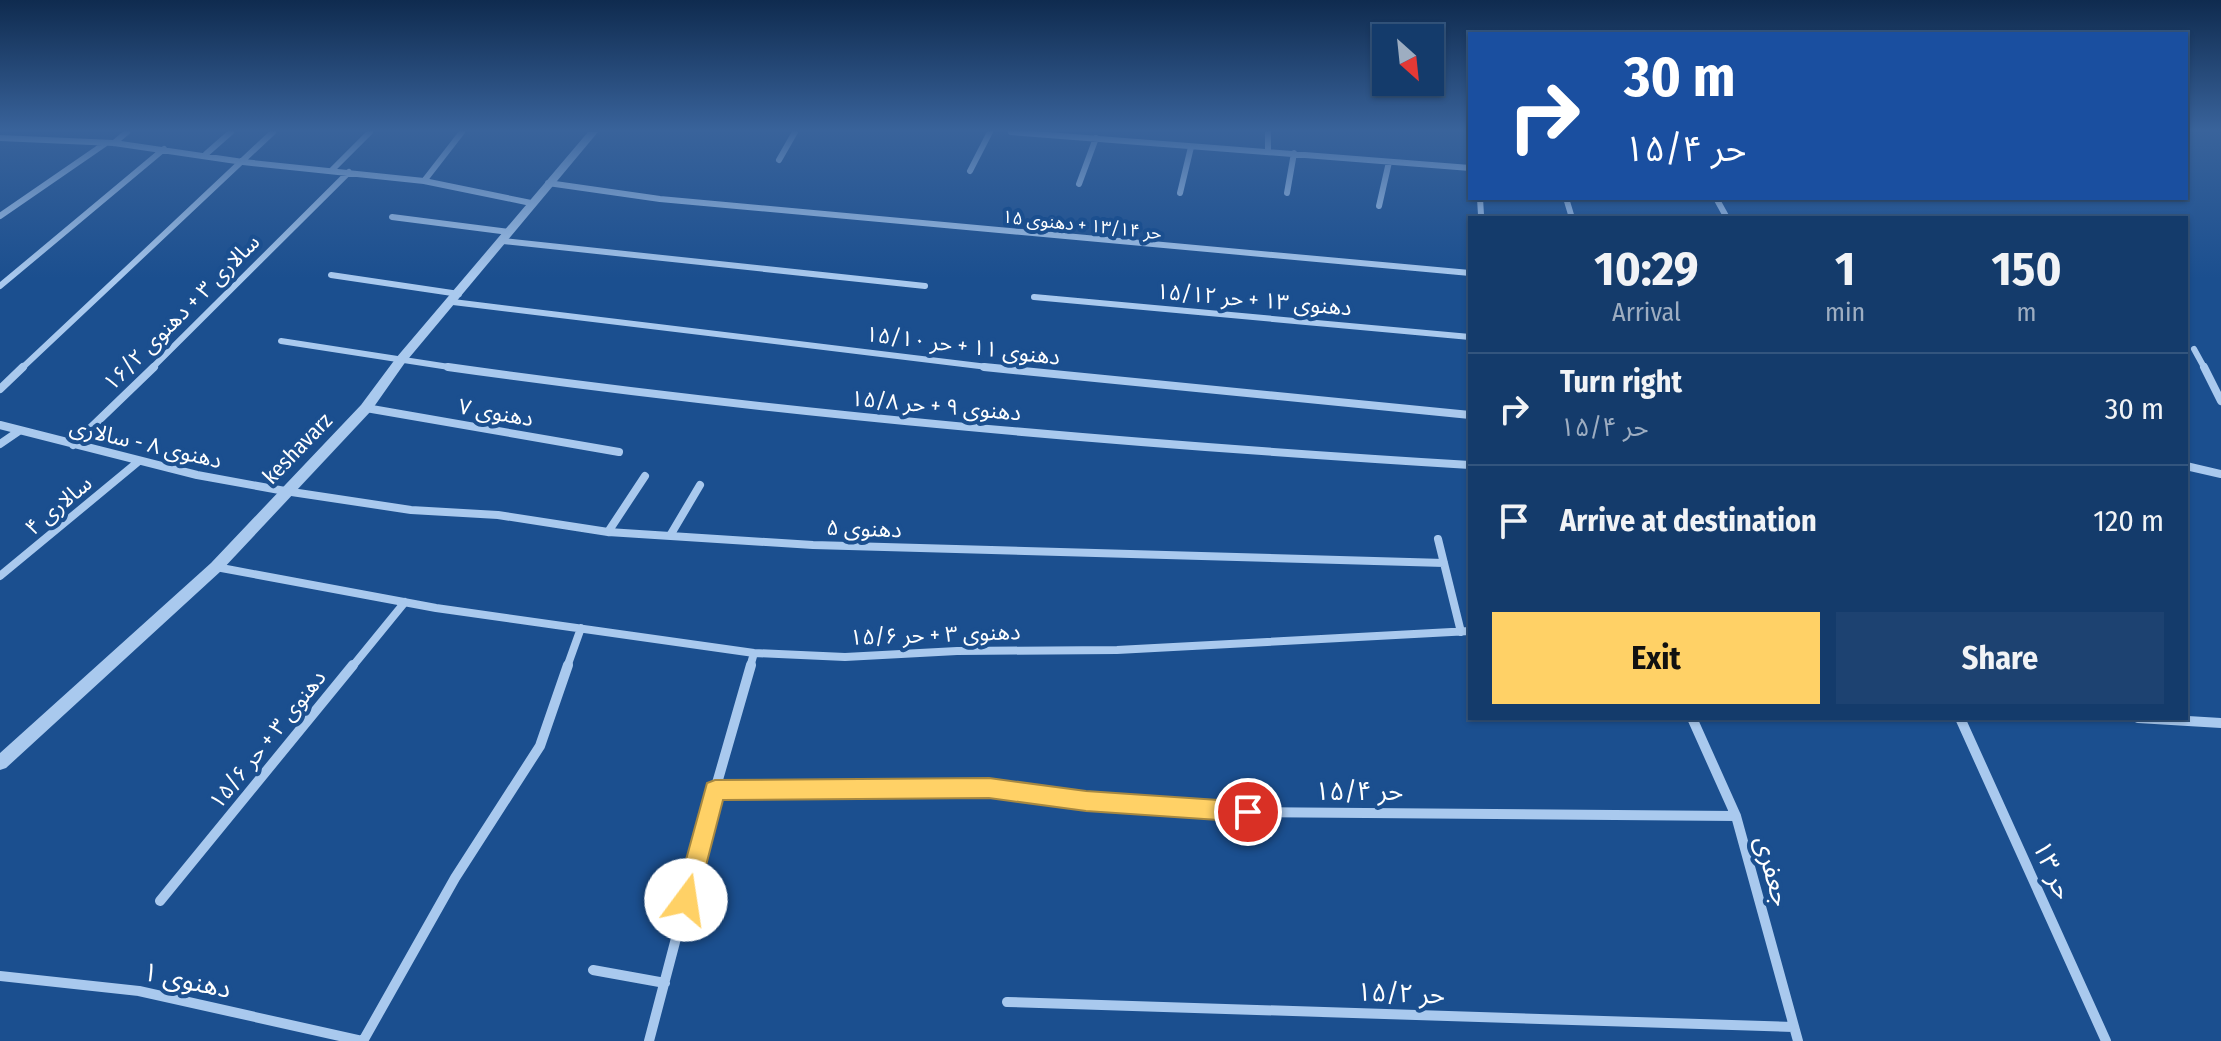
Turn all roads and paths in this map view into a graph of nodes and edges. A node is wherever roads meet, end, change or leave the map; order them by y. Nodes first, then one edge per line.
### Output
1 (53, 181) edge
2 (126, 181) edge
3 (223, 181) edge
4 (341, 181) edge
5 (421, 181) edge
6 (424, 181) joint
7 (550, 181) edge
8 (1080, 181) edge
9 (1183, 181) edge
10 (1289, 181) edge
11 (1385, 181) edge
12 (548, 183) junction
13 (1079, 184) dead end
14 (1180, 193) dead end
15 (1287, 193) dead end
16 (1480, 200) edge
17 (531, 203) junction
18 (1379, 206) dead end
19 (1481, 215) dead end
20 (0, 216) edge
21 (392, 217) dead end
22 (506, 236) junction
23 (1468, 273) edge
24 (331, 275) dead end
25 (0, 286) edge
26 (925, 286) dead end
27 (1034, 297) dead end
28 (456, 298) junction
29 (1468, 337) edge
30 (281, 341) dead end
31 (2194, 349) dead end
32 (400, 361) junction
33 (0, 389) edge
34 (2221, 401) edge
35 (366, 408) junction
36 (1468, 415) edge
37 (0, 425) edge
38 (19, 431) junction
39 (0, 444) edge
40 (73, 445) junction
41 (619, 452) dead end
42 (139, 461) junction
43 (1468, 465) edge
44 (2188, 466) edge
45 (2221, 474) edge
46 (645, 476) dead end
47 (700, 485) dead end
48 (285, 491) junction
49 (608, 532) junction
50 (671, 534) junction
51 (1438, 539) dead end
52 (1444, 563) junction
53 (216, 567) junction
54 (0, 576) edge
55 (405, 602) junction
56 (581, 628) junction
57 (1466, 632) edge
58 (754, 653) junction
59 (1693, 720) edge
60 (1961, 720) edge
61 (2171, 720) edge
62 (2221, 723) edge
63 (0, 763) edge
64 (715, 790) junction
65 (1736, 816) junction
66 (160, 901) dead end
67 (593, 970) dead end
68 (0, 976) edge
69 (665, 983) junction
70 (1007, 1002) dead end
71 (1793, 1027) junction
72 (363, 1041) edge
73 (649, 1041) edge
74 (1798, 1041) edge
75 (2106, 1041) edge

1 - 20 street
2 - 25 street
3 - 33 street
4 - 40 street, سالاری ۳ + دهنوی ۱۶/۲
5 - 6 street
6 - 17 street
7 - 12 street, keshavarz
8 - 13 street
9 - 14 street
10 - 15 street
11 - 18 street
12 - 17 street, keshavarz
12 - 23 street, حر ۱۳/۱۴ + دهنوی ۱۵
16 - 19 street
17 - 22 street, keshavarz
21 - 22 street
22 - 26 street
22 - 28 street, keshavarz
24 - 28 street, دهنوی ۱۱ + حر ۱۵/۱۰
27 - 29 street, دهنوی ۱۳ + حر ۱۵/۱۲
28 - 32 street, keshavarz
28 - 36 street, دهنوی ۱۱ + حر ۱۵/۱۰
30 - 32 street, دهنوی ۹ + حر ۱۵/۸
31 - 34 street
32 - 35 street, keshavarz
32 - 43 street, دهنوی ۹ + حر ۱۵/۸
35 - 41 street, دهنوی ۷
35 - 48 street, keshavarz
37 - 38 street, دهنوی ۸ - سالاری
38 - 39 street
38 - 40 street, دهنوی ۸ - سالاری
40 - 42 street, دهنوی ۸ - سالاری
42 - 48 street, دهنوی ۸ - سالاری
42 - 54 street, سالاری ۴
44 - 45 street
46 - 49 street
47 - 50 street
48 - 49 street, دهنوی ۵
48 - 53 street, keshavarz
49 - 50 street, دهنوی ۵
50 - 52 street, دهنوی ۵
51 - 52 street
52 - 57 street
53 - 55 street, دهنوی ۳ + حر ۱۵/۶
53 - 63 street, keshavarz
55 - 56 street, دهنوی ۳ + حر ۱۵/۶
55 - 66 street, دهنوی ۳ + حر ۱۵/۶
56 - 58 street, دهنوی ۳ + حر ۱۵/۶
56 - 72 street
57 - 58 street, دهنوی ۳ + حر ۱۵/۶
58 - 64 street
59 - 65 street, جعفری
60 - 75 street, حر ۱۳
61 - 62 street
64 - 65 street, حر ۱۵/۴
64 - 69 street
65 - 71 street, جعفری
67 - 69 street
68 - 72 street, دهنوی ۱
69 - 73 street
70 - 71 street, حر ۱۵/۲
71 - 74 street, جعفری

